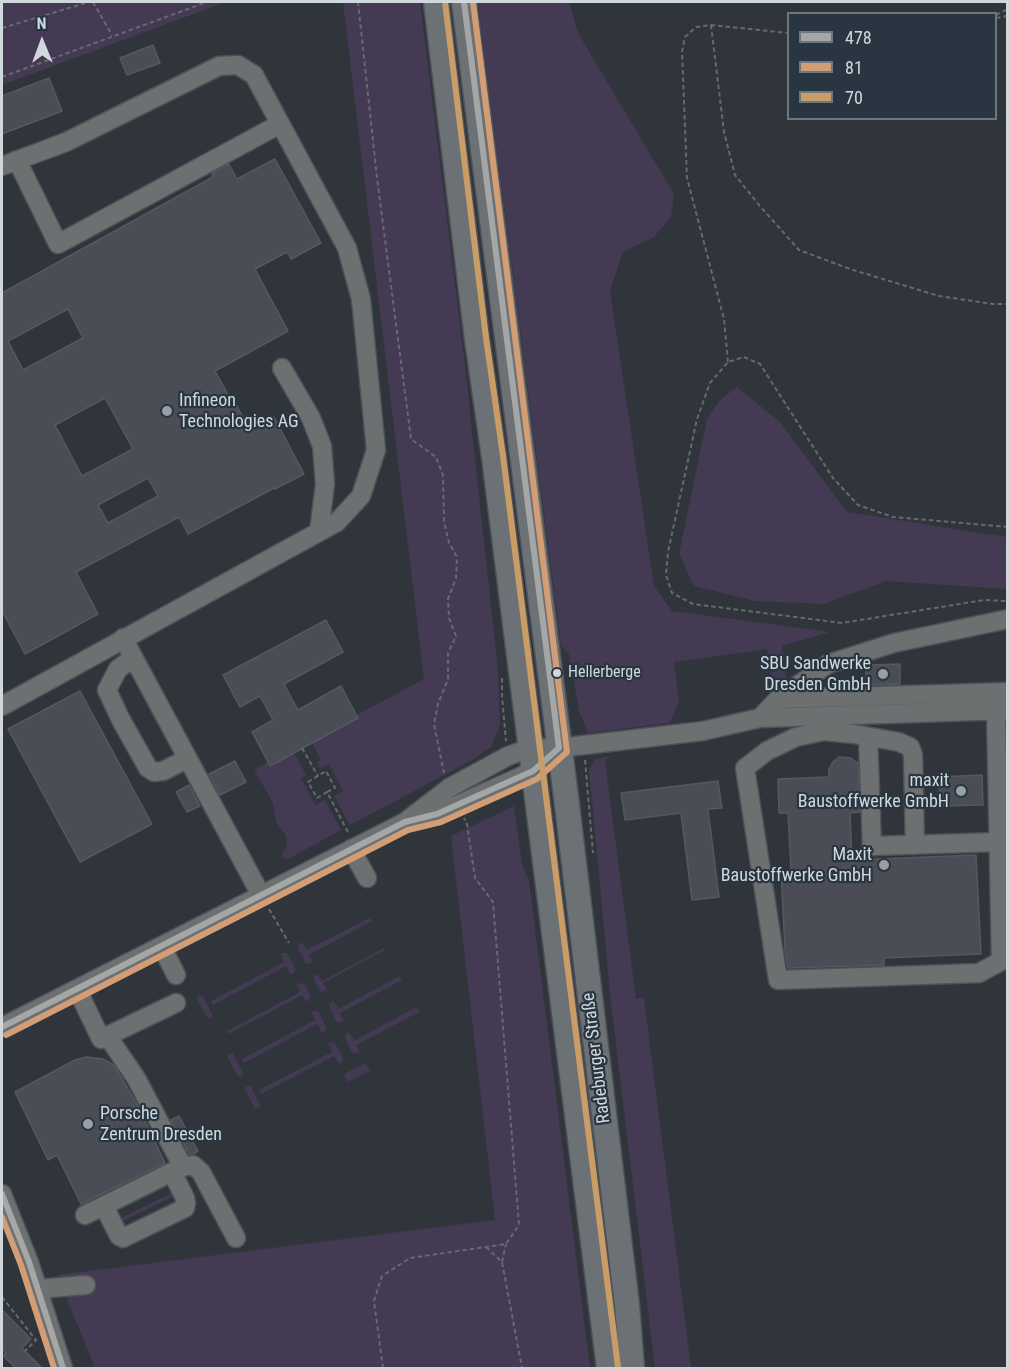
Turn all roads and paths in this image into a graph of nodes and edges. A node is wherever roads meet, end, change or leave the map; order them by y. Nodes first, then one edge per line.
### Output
1 (91, 2) edge
2 (207, 2) edge
3 (358, 2) edge
4 (436, 2) edge
5 (464, 2) edge
6 (711, 25) junction
7 (2, 28) edge
8 (787, 33) edge
9 (112, 35) junction
10 (2, 77) edge
11 (280, 124) junction
12 (9, 163) edge
13 (1008, 303) edge
14 (728, 362) junction
15 (282, 368) dead end
16 (1008, 527) edge
17 (319, 531) junction
18 (1008, 601) edge
19 (1008, 619) edge
20 (123, 638) junction
21 (133, 658) junction
22 (1008, 692) edge
23 (778, 699) junction
24 (2, 706) edge
25 (1002, 711) edge
26 (760, 718) junction
27 (868, 737) junction
28 (302, 748) dead end
29 (559, 748) junction
30 (187, 759) junction
31 (531, 759) junction
32 (318, 776) junction
33 (446, 782) dead end
34 (327, 792) junction
35 (464, 817) dead end
36 (999, 842) junction
37 (915, 845) junction
38 (354, 848) junction
39 (1003, 870) edge
40 (367, 878) dead end
41 (261, 895) junction
42 (289, 943) dead end
43 (162, 947) junction
44 (1004, 961) edge
45 (176, 975) dead end
46 (77, 989) junction
47 (176, 1003) dead end
48 (2, 1027) edge
49 (108, 1037) junction
50 (178, 1169) junction
51 (2, 1194) edge
52 (104, 1206) junction
53 (85, 1215) dead end
54 (8, 1224) edge
55 (236, 1238) dead end
56 (506, 1244) junction
57 (486, 1247) junction
58 (502, 1262) junction
59 (86, 1285) dead end
60 (38, 1289) junction
61 (2, 1297) edge
62 (25, 1351) dead end
63 (63, 1368) edge
64 (383, 1368) edge
65 (522, 1368) edge
66 (609, 1368) edge
67 (632, 1368) edge

1 - 7 path
1 - 9 path
2 - 9 path
3 - 33 path
4 - 31 main road, Radeburger Straße
5 - 29 main road, Radeburger Straße
6 - 8 path
6 - 13 path
6 - 14 path
9 - 10 path
11 - 12 street
11 - 12 street
11 - 17 street
14 - 16 path
14 - 18 path
15 - 17 street
17 - 20 street
19 - 23 street
20 - 21 street
20 - 24 street
21 - 30 street
21 - 30 street
22 - 23 street
23 - 26 street
25 - 26 street
25 - 36 street
26 - 29 street
27 - 37 street
27 - 37 street
27 - 44 street
28 - 32 path
29 - 31 street
29 - 67 main road, Radeburger Straße
30 - 41 street
31 - 38 street
31 - 66 main road, Radeburger Straße
32 - 34 path
32 - 34 path
34 - 38 path
35 - 56 path
36 - 37 street
36 - 39 street
38 - 40 street
38 - 41 street
39 - 44 street
41 - 42 path
41 - 43 street
43 - 45 street
43 - 46 street
46 - 48 street
46 - 49 street
47 - 49 street
49 - 50 street
50 - 52 street
50 - 52 street
50 - 55 street
51 - 54 street
52 - 53 street
54 - 60 street
56 - 57 path
56 - 58 path
57 - 58 path
57 - 64 path
58 - 65 path
59 - 60 street
60 - 63 street
61 - 62 path

